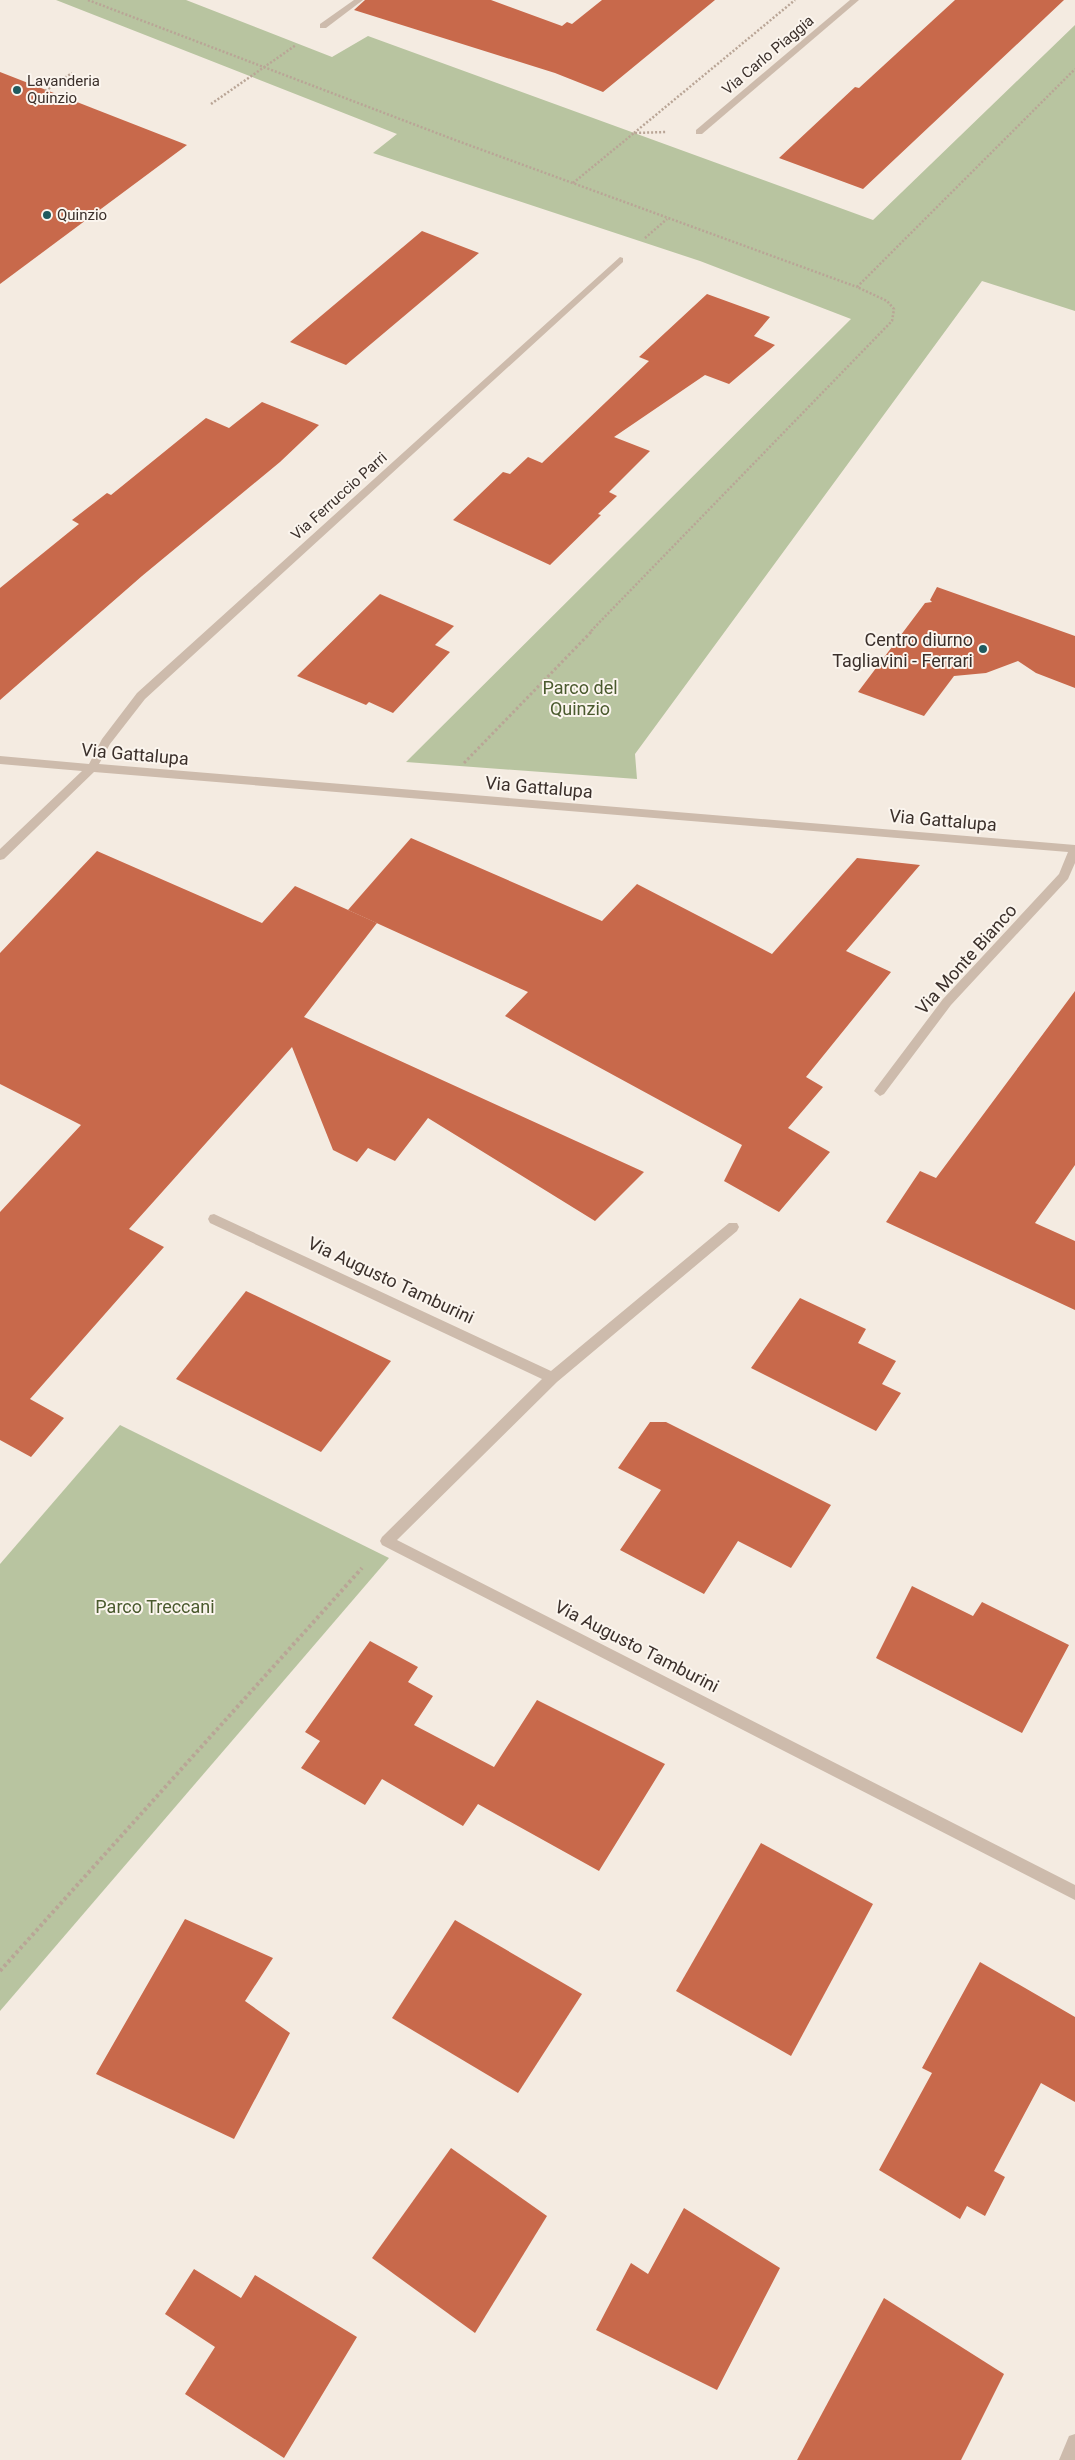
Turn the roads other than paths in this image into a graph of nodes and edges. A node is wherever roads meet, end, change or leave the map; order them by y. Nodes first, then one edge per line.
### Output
1 (359, 0) edge
2 (855, 0) edge
3 (323, 26) road end
4 (699, 132) road end
5 (620, 260) dead end
6 (0, 760) edge
7 (92, 768) junction
8 (1075, 849) edge
9 (0, 856) edge
10 (880, 1091) dead end
11 (214, 1219) dead end
12 (733, 1227) dead end
13 (552, 1378) junction
14 (1075, 1893) edge
15 (1075, 2442) edge
16 (1067, 2460) edge

1 - 3 street
2 - 4 street, Via Carlo Piaggia
5 - 7 street, Via Ferruccio Parri
6 - 7 street, Via Gattalupa
7 - 8 street, Via Gattalupa
7 - 9 street, Via Ferruccio Parri
8 - 10 street, Via Monte Bianco
11 - 13 street, Via Augusto Tamburini
12 - 13 street
13 - 14 street, Via Augusto Tamburini
15 - 16 street

